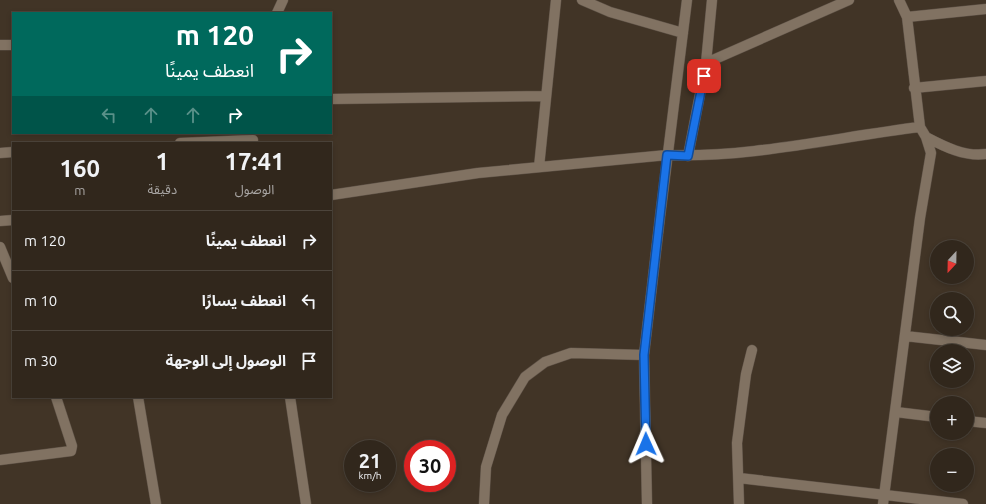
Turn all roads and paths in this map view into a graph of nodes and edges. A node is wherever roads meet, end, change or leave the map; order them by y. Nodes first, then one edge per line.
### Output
1 (283, 0) edge
2 (556, 0) edge
3 (582, 0) edge
4 (687, 0) edge
5 (712, 0) edge
6 (849, 0) edge
7 (899, 0) edge
8 (986, 9) edge
9 (277, 12) edge
10 (907, 17) junction
11 (683, 33) junction
12 (0, 45) edge
13 (12, 45) edge
14 (706, 62) junction
15 (986, 81) edge
16 (914, 88) junction
17 (546, 96) junction
18 (332, 99) edge
19 (920, 127) junction
20 (926, 137) junction
21 (254, 139) edge
22 (198, 142) edge
23 (12, 152) edge
24 (0, 153) edge
25 (986, 154) edge
26 (667, 155) junction
27 (688, 156) junction
28 (539, 167) junction
29 (332, 195) edge
30 (12, 220) edge
31 (0, 221) edge
32 (0, 247) edge
33 (12, 276) edge
34 (905, 336) junction
35 (986, 345) edge
36 (752, 350) dead end
37 (644, 355) junction
38 (56, 398) edge
39 (138, 398) edge
40 (290, 398) edge
41 (896, 412) junction
42 (930, 416) edge
43 (974, 422) edge
44 (986, 423) edge
45 (0, 460) edge
46 (739, 478) junction
47 (884, 493) junction
48 (156, 504) edge
49 (306, 504) edge
50 (484, 504) edge
51 (647, 504) edge
52 (739, 504) edge
53 (883, 504) edge
54 (962, 504) edge

1 - 9 street
2 - 17 street
3 - 11 street
4 - 11 street
5 - 14 street
6 - 14 street
7 - 10 street
8 - 10 street
10 - 16 street
11 - 26 street
12 - 13 street
14 - 27 street
15 - 16 street
16 - 19 street
17 - 18 street
17 - 28 street
19 - 20 street
19 - 27 street
20 - 25 street
20 - 34 street
21 - 22 street
23 - 24 street
26 - 27 street
26 - 28 street
26 - 37 street
28 - 29 street
30 - 31 street
32 - 33 street
34 - 35 street
34 - 41 street
36 - 46 street
37 - 50 street
37 - 51 street
38 - 45 street
39 - 48 street
40 - 49 street
41 - 42 street
41 - 47 street
43 - 44 street
46 - 47 street
46 - 52 street
47 - 53 street
47 - 54 street

